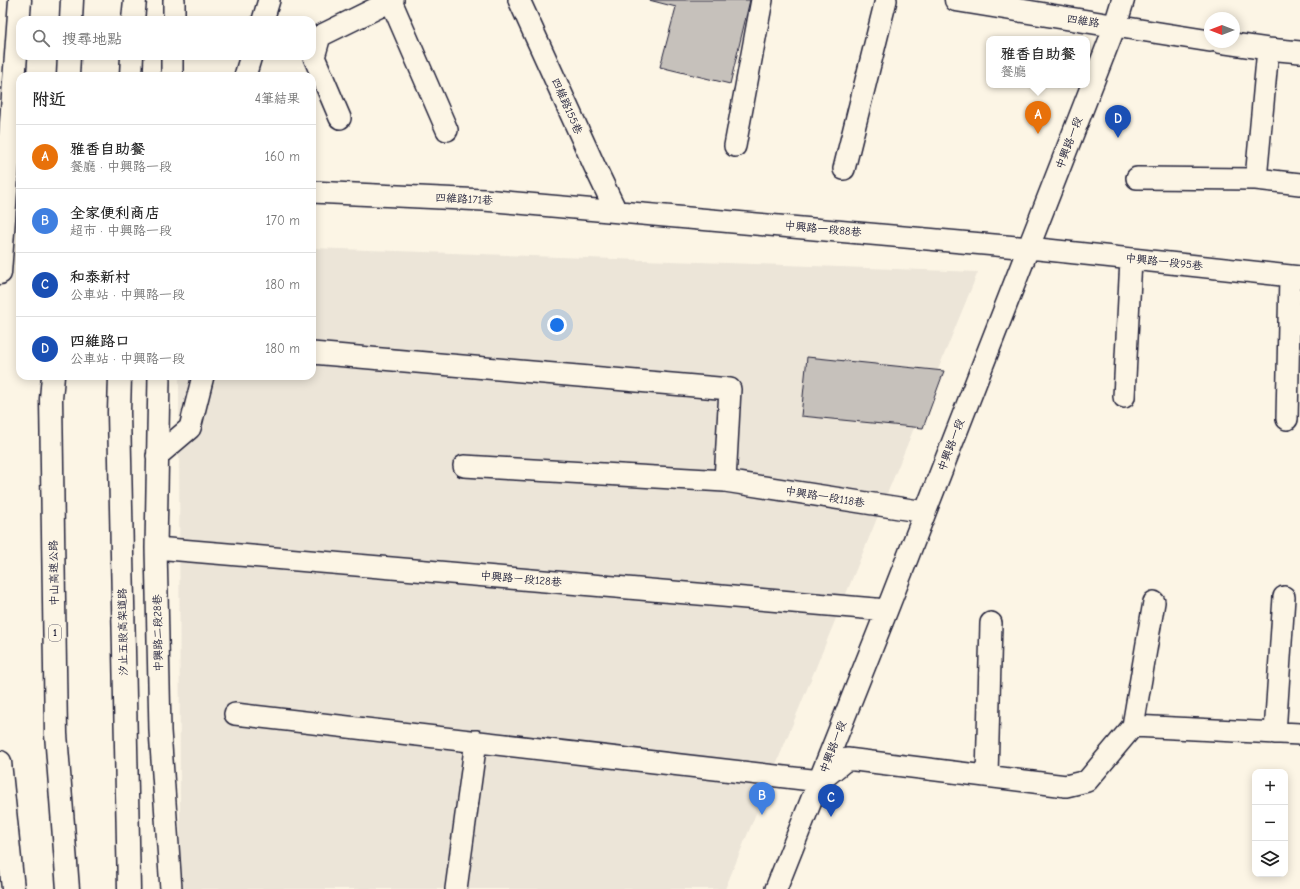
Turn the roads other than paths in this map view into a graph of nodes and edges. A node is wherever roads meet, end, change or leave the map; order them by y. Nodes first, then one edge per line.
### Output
1 (20, 0) edge
2 (72, 0) edge
3 (135, 0) edge
4 (174, 0) edge
5 (269, 0) edge
6 (392, 0) edge
7 (519, 0) edge
8 (762, 0) edge
9 (886, 0) edge
10 (956, 0) edge
11 (1123, 0) edge
12 (19, 16) edge
13 (71, 16) edge
14 (133, 16) edge
15 (174, 16) edge
16 (264, 16) edge
17 (1114, 26) junction
18 (1204, 40) edge
19 (1240, 45) edge
20 (316, 50) edge
21 (1268, 50) junction
22 (1300, 52) edge
23 (16, 54) edge
24 (69, 60) edge
25 (132, 60) edge
26 (172, 60) edge
27 (251, 60) edge
28 (315, 60) edge
29 (68, 72) edge
30 (131, 72) edge
31 (172, 72) edge
32 (246, 72) edge
33 (340, 118) dead end
34 (447, 130) dead end
35 (735, 146) dead end
36 (844, 169) dead end
37 (1137, 178) dead end
38 (1256, 179) junction
39 (1300, 184) edge
40 (316, 192) edge
41 (616, 211) junction
42 (1029, 248) junction
43 (1131, 259) junction
44 (0, 272) edge
45 (1295, 276) edge
46 (316, 353) edge
47 (53, 380) edge
48 (120, 380) edge
49 (159, 380) edge
50 (202, 380) edge
51 (1124, 397) dead end
52 (1287, 419) dead end
53 (158, 456) junction
54 (464, 466) dead end
55 (725, 481) junction
56 (925, 512) junction
57 (156, 548) junction
58 (1284, 597) dead end
59 (1154, 602) dead end
60 (887, 610) junction
61 (991, 623) dead end
62 (235, 714) dead end
63 (1133, 726) junction
64 (1275, 733) junction
65 (1300, 734) edge
66 (476, 741) junction
67 (0, 762) edge
68 (987, 776) junction
69 (820, 781) junction
70 (13, 889) edge
71 (68, 889) edge
72 (128, 889) edge
73 (171, 889) edge
74 (456, 889) edge
75 (776, 889) edge

1 - 12 main road
2 - 13 main road
3 - 14 main road
4 - 15 street
5 - 16 street
6 - 20 street
6 - 34 street
7 - 41 street, 四維路155巷
8 - 35 street
9 - 36 street
10 - 17 main road, 四維路
11 - 17 main road, 中興路一段
17 - 18 street, 四維路
17 - 42 street, 中興路一段
19 - 21 street
21 - 22 street
21 - 38 street
23 - 44 main road
24 - 29 main road
25 - 30 main road
26 - 31 street
27 - 32 street
28 - 33 street
37 - 38 street
38 - 39 street
40 - 41 street, 四維路171巷
41 - 42 street, 中興路一段88巷
42 - 43 street, 中興路一段95巷
42 - 56 street, 中興路一段
43 - 45 street, 中興路一段95巷
43 - 51 street
45 - 52 street
46 - 55 street
47 - 71 main road, 中山高速公路 / 1
48 - 72 main road, 汐止五股高架道路
49 - 53 street, 中興路二段28巷
50 - 53 street
53 - 57 street, 中興路二段28巷
54 - 55 street, 中興路一段118巷
55 - 56 street, 中興路一段118巷
56 - 60 street, 中興路一段
57 - 60 street, 中興路ㄧ段128巷
57 - 73 street, 中興路二段28巷
58 - 64 street
59 - 63 street
60 - 69 street, 中興路一段
61 - 68 street
62 - 66 street
63 - 64 street
63 - 68 street
64 - 65 street
66 - 69 street
66 - 74 street
67 - 70 main road
68 - 69 street
69 - 75 street, 中興路一段

